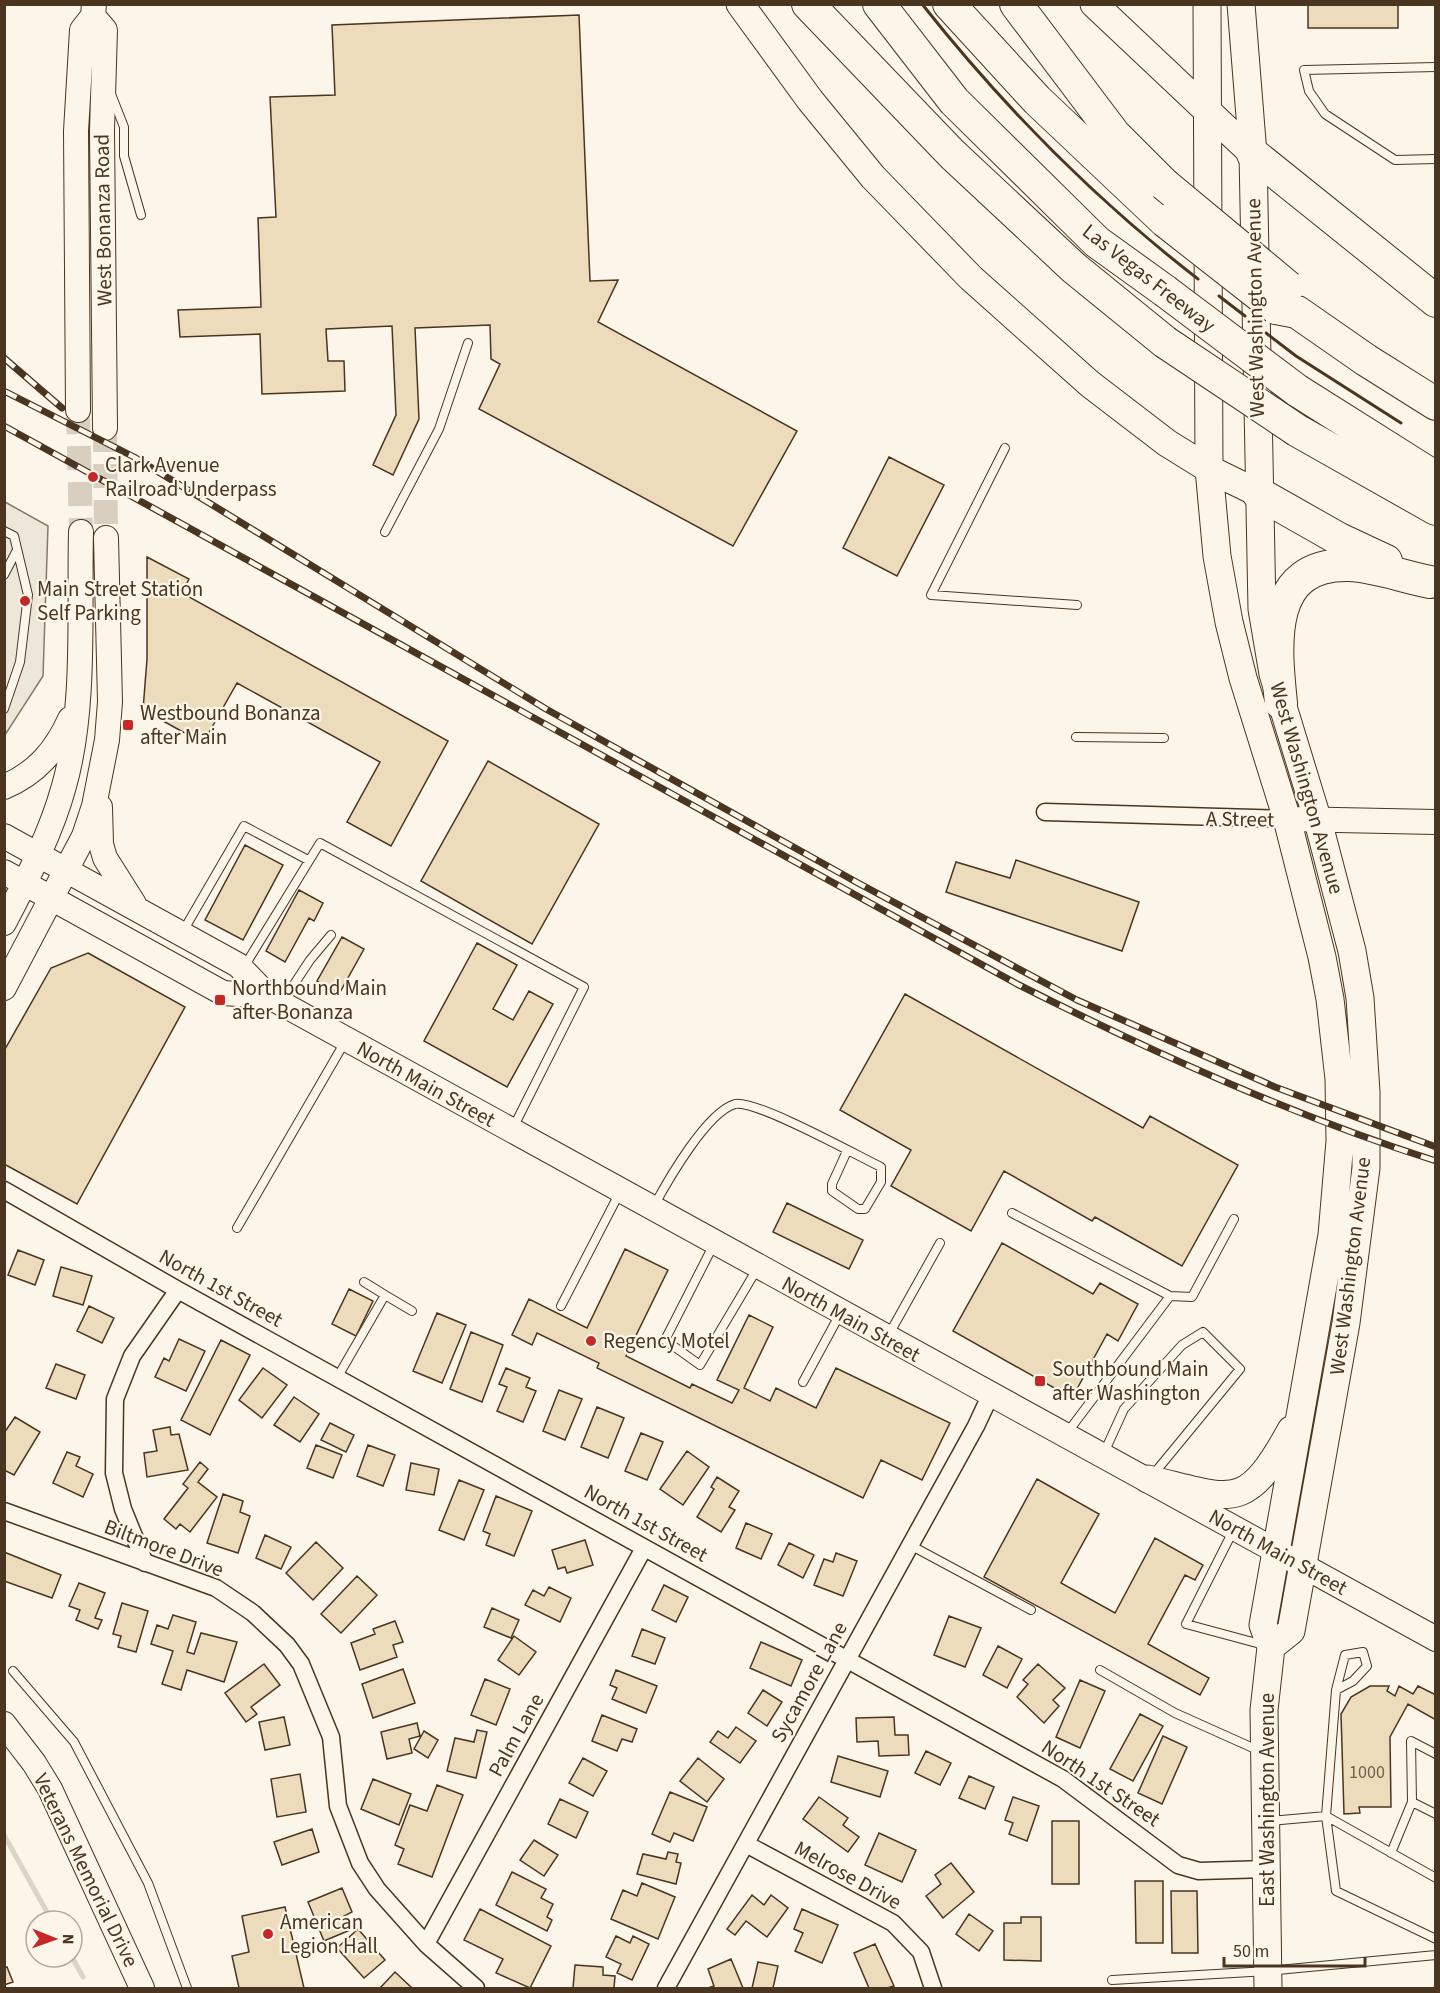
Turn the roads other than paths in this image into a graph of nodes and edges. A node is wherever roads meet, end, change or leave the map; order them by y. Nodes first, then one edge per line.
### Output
1 (740, 4) edge
2 (808, 4) edge
3 (879, 4) edge
4 (949, 4) edge
5 (1017, 4) edge
6 (1094, 4) edge
7 (1208, 4) edge
8 (1241, 4) edge
9 (93, 10) edge
10 (1436, 67) edge
11 (103, 76) junction
12 (1208, 114) junction
13 (1253, 154) junction
14 (1436, 159) edge
15 (141, 215) dead end
16 (1436, 301) edge
17 (1297, 312) junction
18 (468, 343) dead end
19 (1436, 404) edge
20 (78, 410) tunnel mouth
21 (105, 428) tunnel mouth
22 (1005, 448) dead end
23 (1209, 469) junction
24 (1436, 478) edge
25 (1258, 493) junction
26 (1436, 509) edge
27 (4, 531) edge
28 (81, 532) tunnel mouth
29 (384, 532) dead end
30 (106, 538) tunnel mouth
31 (17, 550) junction
32 (4, 575) edge
33 (1433, 584) edge
34 (1077, 605) dead end
35 (1281, 703) junction
36 (77, 704) junction
37 (4, 709) edge
38 (1076, 737) dead end
39 (1164, 738) dead end
40 (4, 787) edge
41 (99, 787) junction
42 (1045, 812) dead end
43 (1287, 819) junction
44 (1318, 821) junction
45 (1436, 822) edge
46 (4, 836) edge
47 (308, 860) junction
48 (31, 869) junction
49 (4, 872) edge
50 (59, 884) junction
51 (136, 908) junction
52 (4, 923) edge
53 (181, 933) junction
54 (331, 935) dead end
55 (242, 969) junction
56 (4, 988) edge
57 (275, 1000) junction
58 (346, 1040) junction
59 (512, 1131) junction
60 (847, 1151) junction
61 (4, 1190) edge
62 (621, 1192) junction
63 (652, 1209) junction
64 (1012, 1213) dead end
65 (1234, 1219) dead end
66 (237, 1228) dead end
67 (940, 1243) dead end
68 (714, 1244) junction
69 (758, 1268) junction
70 (364, 1282) dead end
71 (178, 1290) junction
72 (385, 1295) junction
73 (1170, 1296) junction
74 (561, 1306) dead end
75 (412, 1311) dead end
76 (840, 1314) junction
77 (887, 1340) junction
78 (337, 1378) junction
79 (803, 1382) dead end
80 (990, 1396) junction
81 (1302, 1411) junction
82 (1065, 1436) junction
83 (1102, 1455) junction
84 (1148, 1479) junction
85 (4, 1511) edge
86 (1235, 1528) junction
87 (910, 1545) junction
88 (644, 1548) junction
89 (1275, 1551) junction
90 (145, 1563) junction
91 (1303, 1565) junction
92 (1031, 1610) dead end
93 (1436, 1639) edge
94 (1271, 1647) junction
95 (847, 1660) junction
96 (1100, 1670) dead end
97 (13, 1671) dead end
98 (1336, 1690) junction
99 (4, 1724) edge
100 (1265, 1754) junction
101 (1436, 1754) edge
102 (1412, 1802) junction
103 (1436, 1814) edge
104 (1326, 1816) junction
105 (1266, 1821) junction
106 (746, 1844) junction
107 (1391, 1852) junction
108 (1267, 1869) junction
109 (1436, 1878) edge
110 (1436, 1939) edge
111 (426, 1944) junction
112 (1436, 1955) edge
113 (1112, 1980) dead end
114 (1268, 1980) edge
115 (142, 1989) edge
116 (187, 1989) edge
117 (476, 1989) edge
118 (666, 1989) edge
119 (933, 1989) edge

1 - 23 main road
2 - 26 highway, bridge
3 - 24 highway, Las Vegas Freeway, bridge
4 - 17 highway, bridge
5 - 17 highway, bridge
6 - 12 main road
7 - 12 main road, West Washington Avenue
8 - 13 main road, West Washington Avenue
9 - 11 main road, West Bonanza Road
9 - 20 main road, West Bonanza Road
10 - 14 lane
11 - 15 lane
11 - 21 main road, West Bonanza Road
12 - 13 main road
12 - 23 main road, West Washington Avenue
13 - 16 highway
13 - 25 main road, West Washington Avenue
17 - 19 highway
18 - 29 lane
22 - 34 lane
23 - 25 main road
23 - 43 main road, West Washington Avenue
25 - 33 highway
25 - 35 main road, West Washington Avenue
27 - 31 lane
28 - 36 main road
30 - 41 main road
31 - 32 lane
31 - 37 lane
33 - 35 highway
35 - 44 main road, West Washington Avenue
36 - 40 main road
36 - 48 main road
38 - 39 lane
41 - 50 main road
41 - 51 main road
42 - 43 street, A Street
43 - 44 main road, A Street
43 - 81 main road, West Washington Avenue
44 - 45 main road, A Street
44 - 91 main road, West Washington Avenue
46 - 48 main road, North Main Street
47 - 53 lane
47 - 55 lane
47 - 59 lane
48 - 49 main road, North Main Street
48 - 50 main road, North Main Street
48 - 50 main road, North Main Street
48 - 52 main road
50 - 51 main road, North Main Street
50 - 56 main road
50 - 57 main road, North Main Street
51 - 53 main road, North Main Street
53 - 55 main road, North Main Street
54 - 57 lane
55 - 57 main road, North Main Street
57 - 58 main road, North Main Street
58 - 59 main road, North Main Street
58 - 66 lane
59 - 62 main road, North Main Street
60 - 60 lane
60 - 63 lane
61 - 71 street, North 1st Street
62 - 63 main road, North Main Street
62 - 74 lane
63 - 68 main road, North Main Street
64 - 73 lane
65 - 73 lane
67 - 77 lane
68 - 69 main road, North Main Street
68 - 69 lane
69 - 76 main road, North Main Street
70 - 72 lane
71 - 78 street, North 1st Street
71 - 90 street
72 - 75 lane
72 - 78 lane
73 - 82 lane
76 - 77 main road, North Main Street
76 - 79 lane
77 - 80 main road, North Main Street
78 - 88 street, North 1st Street
80 - 82 main road, North Main Street
80 - 87 street, Sycamore Lane
81 - 84 main road
81 - 89 main road, West Washington Avenue
82 - 83 main road, North Main Street
83 - 84 main road, North Main Street
83 - 84 lane
84 - 86 main road, North Main Street
85 - 90 street, Biltmore Drive
86 - 89 main road, North Main Street
86 - 94 lane
87 - 92 lane
87 - 95 street, Sycamore Lane
88 - 95 street, North 1st Street
88 - 111 street, Palm Lane
89 - 91 main road, North Main Street
89 - 94 main road, East Washington Avenue
90 - 111 street, Biltmore Drive
91 - 93 main road, North Main Street
91 - 94 main road
94 - 100 main road, East Washington Avenue
95 - 106 street, Sycamore Lane
95 - 108 street, North 1st Street
96 - 100 lane
97 - 116 lane
98 - 98 lane
98 - 104 lane
99 - 115 main road, Veterans Memorial Drive
100 - 105 main road, East Washington Avenue
101 - 102 lane
102 - 103 lane
102 - 107 lane
104 - 105 lane
104 - 107 lane
104 - 110 lane
105 - 108 main road, East Washington Avenue
106 - 118 street, Sycamore Lane
106 - 119 street, Melrose Drive
107 - 109 lane
108 - 114 main road, East Washington Avenue
111 - 117 street, Biltmore Drive
112 - 114 lane
113 - 114 lane

